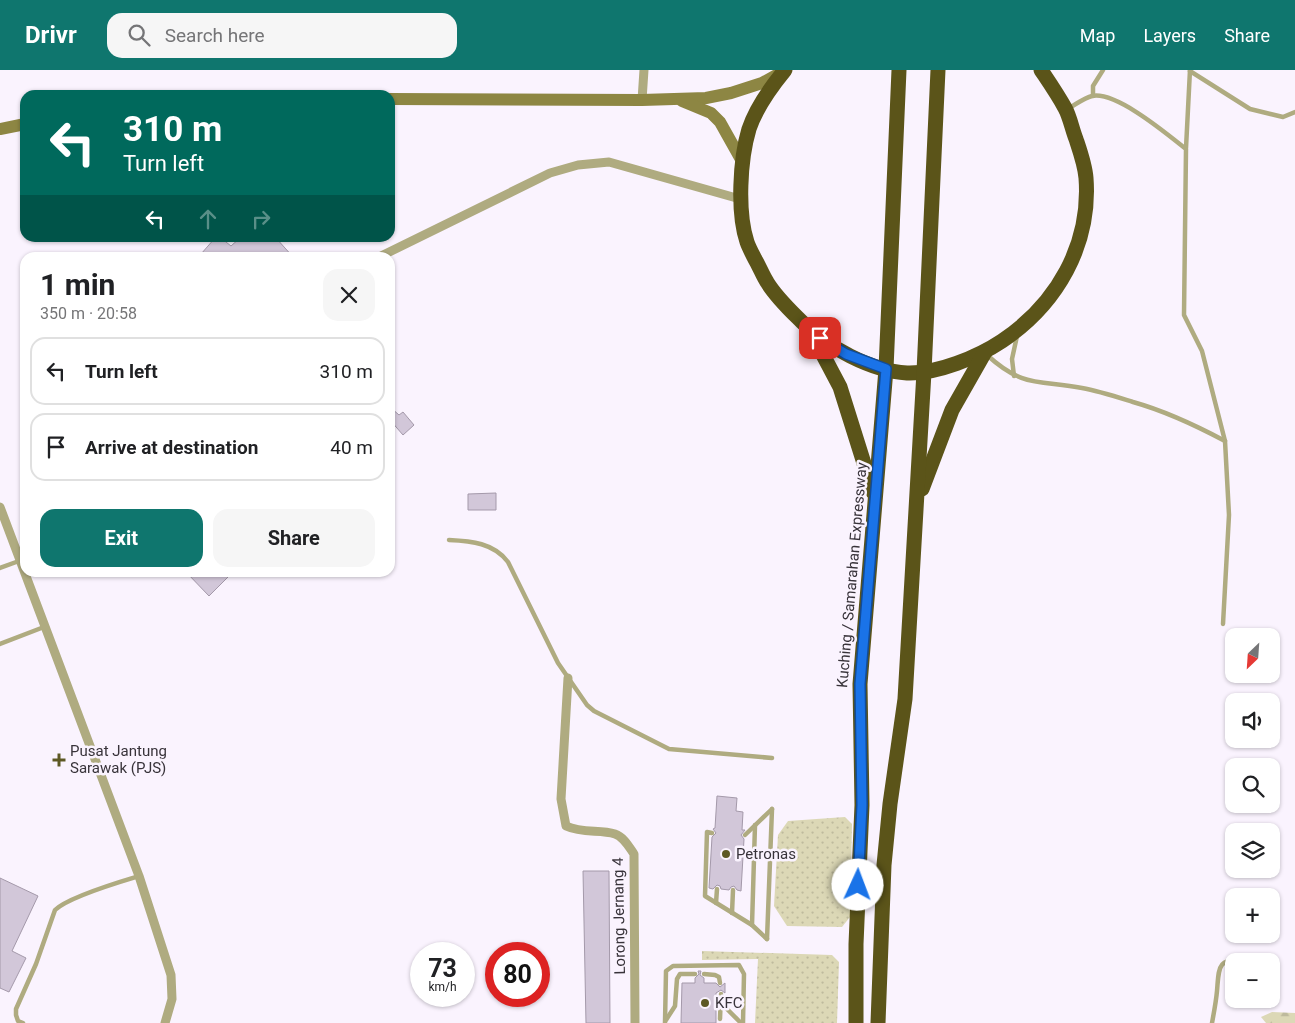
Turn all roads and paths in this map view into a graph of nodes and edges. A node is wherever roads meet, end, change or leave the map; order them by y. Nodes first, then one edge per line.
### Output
1 (644, 70) edge
2 (785, 70) edge
3 (899, 70) edge
4 (938, 70) edge
5 (1040, 70) edge
6 (1103, 70) edge
7 (1190, 70) edge
8 (1092, 96) junction
9 (677, 98) junction
10 (395, 99) edge
11 (642, 100) junction
12 (1066, 109) junction
13 (1295, 112) edge
14 (20, 125) edge
15 (0, 129) edge
16 (1186, 148) junction
17 (743, 163) junction
18 (740, 199) junction
19 (388, 252) edge
20 (808, 328) junction
21 (1018, 330) junction
22 (985, 352) junction
23 (886, 369) junction
24 (924, 372) junction
25 (1014, 376) junction
26 (1224, 441) junction
27 (875, 501) junction
28 (917, 504) junction
29 (0, 507) edge
30 (448, 540) dead end
31 (19, 561) joint
32 (0, 568) edge
33 (25, 577) edge
34 (1223, 624) dead end
35 (44, 628) junction
36 (0, 644) edge
37 (568, 678) junction
38 (772, 758) dead end
39 (755, 825) junction
40 (712, 833) dead end
41 (745, 835) dead end
42 (138, 876) junction
43 (717, 889) dead end
44 (732, 890) dead end
45 (716, 903) junction
46 (732, 913) junction
47 (752, 925) junction
48 (1225, 962) edge
49 (695, 974) dead end
50 (704, 974) dead end
51 (720, 983) dead end
52 (721, 994) dead end
53 (720, 1002) junction
54 (720, 1019) dead end
55 (666, 1022) edge
56 (23, 1023) edge
57 (165, 1023) edge
58 (634, 1023) edge
59 (742, 1023) edge
60 (856, 1023) edge
61 (878, 1023) edge
62 (1212, 1023) edge

1 - 11 street
2 - 9 street
2 - 17 highway
3 - 23 highway, Kuching / Samarahan Expressway
4 - 24 highway
5 - 12 highway
6 - 8 lane
7 - 13 lane
7 - 16 lane
8 - 12 lane
8 - 16 lane
9 - 11 street
9 - 17 street
10 - 11 street
12 - 21 highway
14 - 15 street
16 - 26 lane
17 - 18 highway
18 - 19 street
18 - 20 highway
20 - 23 highway
20 - 27 highway
21 - 22 highway
21 - 25 lane
22 - 24 highway
22 - 25 lane
22 - 28 highway
23 - 24 highway
23 - 27 highway, Kuching / Samarahan Expressway
24 - 28 highway
25 - 26 lane
26 - 34 lane
27 - 60 highway, Kuching / Samarahan Expressway
28 - 61 highway
29 - 31 street
30 - 37 lane
31 - 32 lane
33 - 35 street
35 - 36 lane
35 - 42 street
37 - 38 lane
37 - 58 street, Lorong Jernang 4
39 - 41 lane
39 - 47 lane
39 - 47 lane
40 - 45 lane
42 - 56 lane
42 - 57 street
43 - 45 lane
44 - 46 lane
45 - 46 lane
46 - 47 lane
48 - 62 lane
49 - 55 lane
50 - 51 lane
52 - 53 lane
53 - 54 lane
53 - 59 lane
55 - 59 lane

